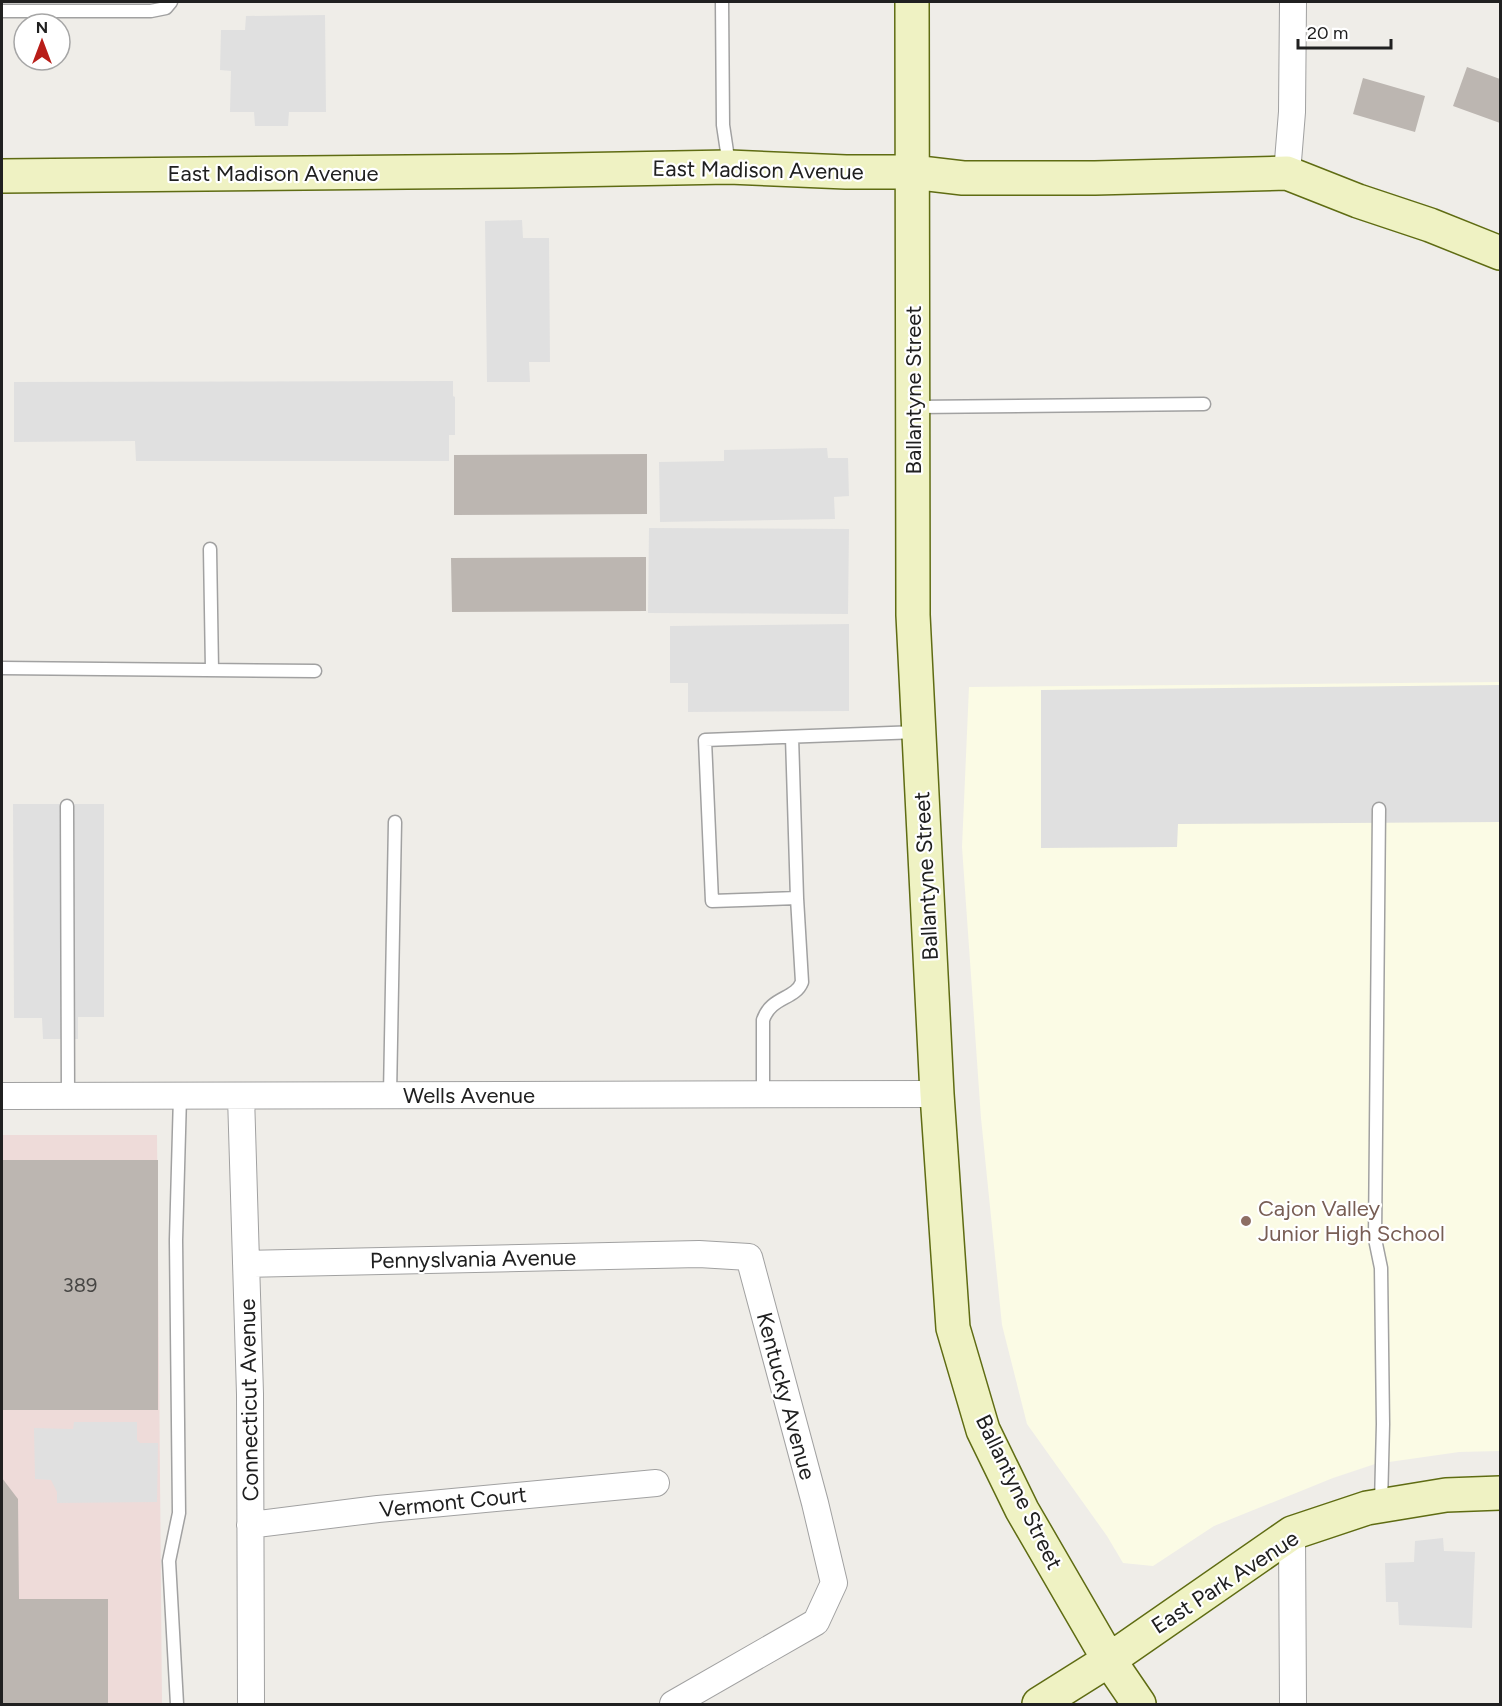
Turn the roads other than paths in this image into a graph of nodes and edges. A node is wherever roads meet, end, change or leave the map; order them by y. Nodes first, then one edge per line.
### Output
1 (171, 2) edge
2 (722, 2) edge
3 (912, 2) edge
4 (1293, 2) edge
5 (2, 10) edge
6 (729, 167) junction
7 (912, 172) junction
8 (1287, 173) junction
9 (2, 176) edge
10 (1500, 252) edge
11 (1204, 404) dead end
12 (913, 407) junction
13 (210, 549) dead end
14 (2, 669) edge
15 (212, 670) junction
16 (315, 671) dead end
17 (919, 732) junction
18 (792, 737) junction
19 (67, 806) dead end
20 (1379, 809) dead end
21 (395, 822) dead end
22 (797, 898) junction
23 (937, 1094) junction
24 (390, 1095) junction
25 (763, 1095) junction
26 (2, 1096) edge
27 (68, 1096) junction
28 (180, 1096) junction
29 (241, 1096) junction
30 (699, 1254) joint
31 (246, 1264) junction
32 (656, 1483) dead end
33 (1500, 1493) edge
34 (1381, 1505) junction
35 (250, 1525) junction
36 (1292, 1533) junction
37 (1109, 1660) junction
38 (177, 1704) edge
39 (251, 1704) edge
40 (673, 1704) edge
41 (1039, 1704) edge
42 (1139, 1704) edge
43 (1293, 1704) edge

1 - 5 lane
2 - 6 lane
3 - 7 street, Ballantyne Street
4 - 8 street
6 - 7 street, East Madison Avenue
6 - 9 street, East Madison Avenue
7 - 8 street, East Madison Avenue
7 - 12 street, Ballantyne Street
8 - 10 street, East Madison Avenue
11 - 12 lane
12 - 17 street, Ballantyne Street
13 - 15 lane
14 - 15 lane
15 - 16 lane
17 - 18 lane
17 - 23 street, Ballantyne Street
18 - 22 lane
18 - 22 lane
19 - 27 lane
20 - 34 lane
21 - 24 lane
22 - 25 lane
23 - 25 street, Wells Avenue
23 - 37 street, Ballantyne Street
24 - 25 street, Wells Avenue
24 - 29 street, Wells Avenue
26 - 27 street, Wells Avenue
27 - 28 street, Wells Avenue
28 - 29 street, Wells Avenue
28 - 38 lane
29 - 31 street, Connecticut Avenue
30 - 31 street, Pennyslvania Avenue
30 - 40 street, Kentucky Avenue
31 - 35 street, Connecticut Avenue
32 - 35 street, Vermont Court
33 - 34 street, East Park Avenue
34 - 36 street, East Park Avenue
35 - 39 street, Connecticut Avenue
36 - 37 street, East Park Avenue
36 - 43 street
37 - 41 street, East Park Avenue
37 - 42 street, Ballantyne Street

